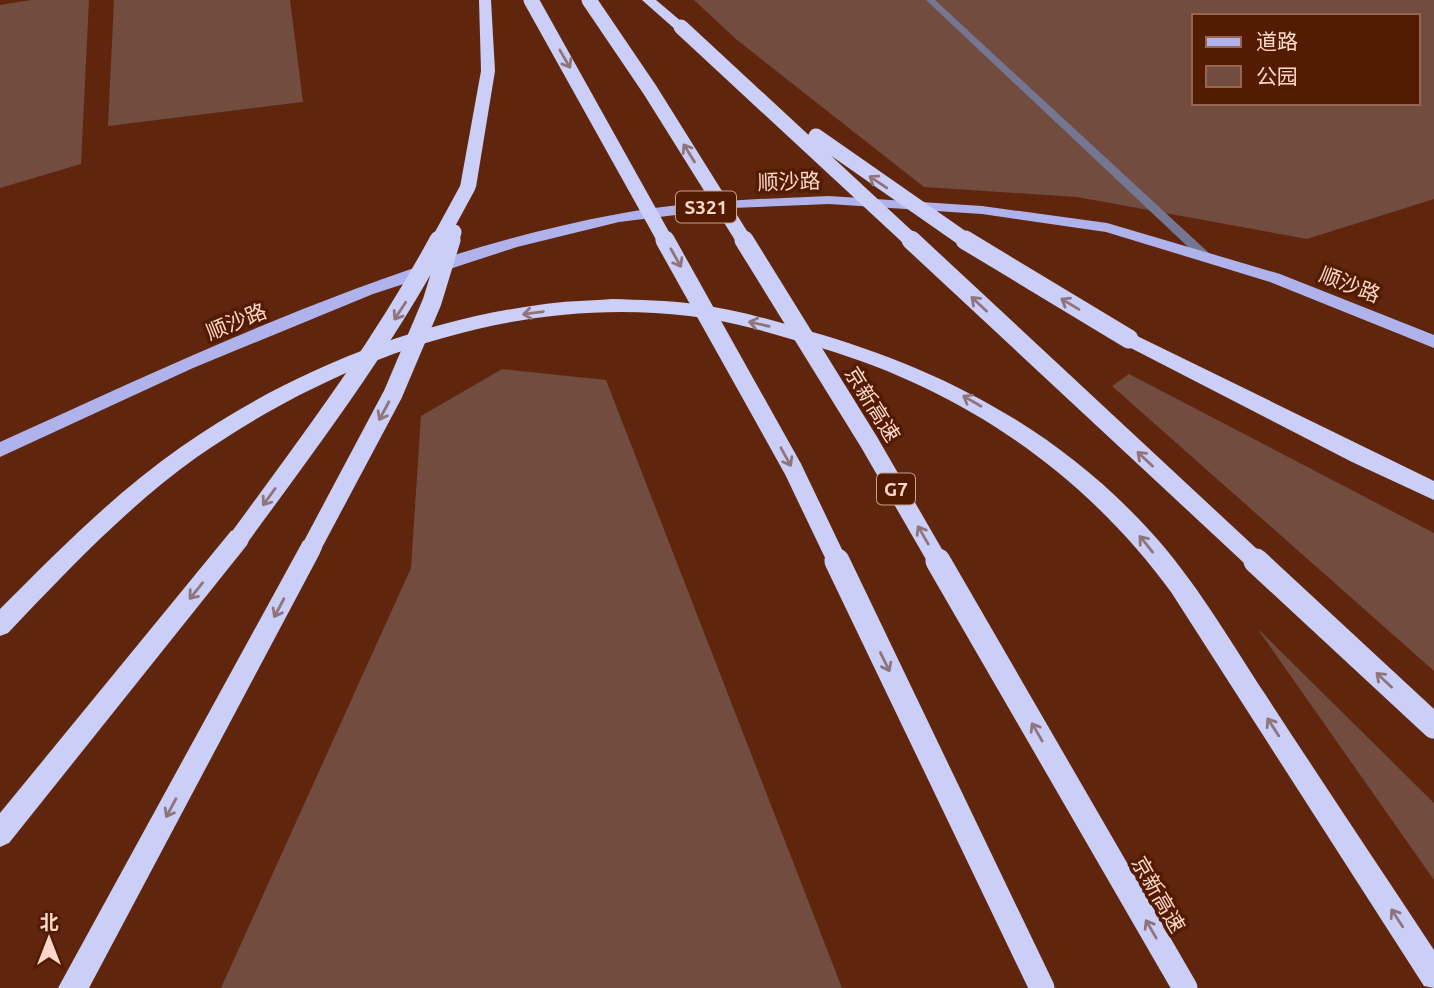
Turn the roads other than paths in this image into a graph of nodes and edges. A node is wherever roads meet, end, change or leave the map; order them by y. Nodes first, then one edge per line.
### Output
1 (485, 0) edge
2 (531, 0) edge
3 (589, 0) edge
4 (648, 0) edge
5 (930, 0) edge
6 (681, 27) junction
7 (468, 187) junction
8 (1206, 257) junction
9 (1434, 342) edge
10 (0, 450) edge
11 (1434, 491) edge
12 (0, 625) edge
13 (1434, 726) edge
14 (0, 834) edge
15 (1434, 976) edge
16 (73, 988) edge
17 (1042, 988) edge
18 (1185, 988) edge

1 - 7 highway
2 -> 17 highway, bridge
18 -> 3 highway, 京新高速 / G7, bridge
4 - 6 highway
5 - 8 street
11 -> 6 highway, bridge
13 -> 6 highway, bridge
7 -> 14 highway, bridge
7 -> 16 highway, bridge
8 - 9 main road, 顺沙路 / S321
8 - 10 main road, 顺沙路 / S321
15 -> 12 highway

